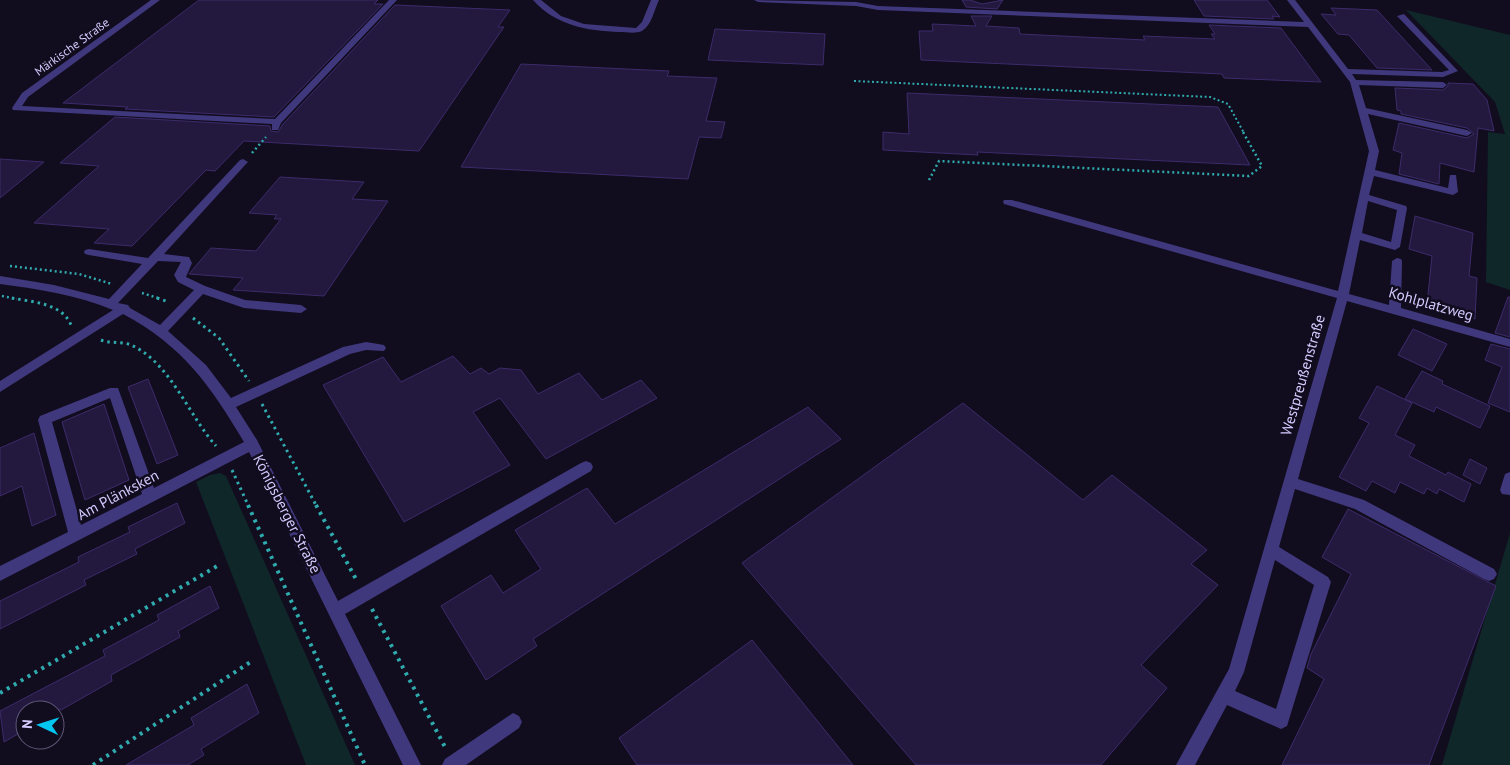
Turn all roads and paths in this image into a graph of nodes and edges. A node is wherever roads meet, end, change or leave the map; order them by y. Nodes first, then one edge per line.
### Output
1 (156, 0) edge
2 (393, 0) edge
3 (537, 0) edge
4 (655, 0) edge
5 (758, 0) edge
6 (1291, 0) edge
7 (1401, 16) dead end
8 (1311, 25) junction
9 (1345, 71) junction
10 (854, 81) dead end
11 (1354, 82) junction
12 (1443, 85) dead end
13 (1362, 110) junction
14 (276, 125) junction
15 (1467, 133) dead end
16 (243, 162) joint
17 (1369, 172) junction
18 (1453, 177) dead end
19 (929, 180) dead end
20 (1364, 197) junction
21 (1008, 202) dead end
22 (1356, 236) junction
23 (89, 252) dead end
24 (152, 260) junction
25 (1397, 261) dead end
26 (0, 280) edge
27 (201, 290) junction
28 (0, 296) edge
29 (1343, 296) junction
30 (118, 306) junction
31 (301, 309) dead end
32 (1395, 309) junction
33 (160, 331) junction
34 (88, 332) junction
35 (1510, 343) edge
36 (380, 348) dead end
37 (0, 374) edge
38 (14, 378) junction
39 (0, 388) edge
40 (228, 405) junction
41 (252, 444) junction
42 (225, 458) junction
43 (586, 467) dead end
44 (1290, 482) junction
45 (150, 496) junction
46 (76, 535) junction
47 (1271, 550) junction
48 (219, 566) dead end
49 (0, 574) edge
50 (1489, 574) dead end
51 (335, 611) junction
52 (252, 661) dead end
53 (0, 693) edge
54 (1224, 694) junction
55 (513, 722) dead end
56 (93, 765) edge
57 (365, 765) edge
58 (412, 765) edge
59 (451, 765) edge
60 (1185, 765) edge

1 - 14 street, Märkische Straße
2 - 14 street
3 - 4 street
5 - 8 street
6 - 8 street, Westpreußenstraße
7 - 9 street
8 - 9 street, Westpreußenstraße
9 - 11 street, Westpreußenstraße
10 - 19 path
11 - 12 street
11 - 13 street, Westpreußenstraße
13 - 15 street
13 - 17 street, Westpreußenstraße
14 - 16 path
16 - 24 street
17 - 18 street
17 - 20 street, Westpreußenstraße
20 - 22 street, Westpreußenstraße
20 - 22 street
21 - 29 street, Kohlplatzweg
22 - 29 street, Westpreußenstraße
23 - 24 street
24 - 27 street
24 - 30 street
25 - 32 street
26 - 30 street, Königsberger Straße
27 - 31 street
27 - 33 street
28 - 34 path
29 - 32 street, Kohlplatzweg
29 - 44 street, Westpreußenstraße
30 - 33 street, Königsberger Straße
30 - 34 street
32 - 35 street, Kohlplatzweg
33 - 40 street, Königsberger Straße
34 - 38 street
34 - 42 path
36 - 40 street
37 - 38 street
38 - 39 street
40 - 41 street, Königsberger Straße
41 - 42 street, Am Plänksken
41 - 51 street, Königsberger Straße
42 - 45 street, Am Plänksken
42 - 57 path
43 - 51 street
44 - 47 street, Westpreußenstraße
44 - 50 street
45 - 46 street, Am Plänksken
45 - 46 street
46 - 49 street, Am Plänksken
47 - 54 street, Westpreußenstraße
47 - 54 street
48 - 53 path
51 - 58 street, Königsberger Straße
52 - 56 path
54 - 60 street, Westpreußenstraße
55 - 59 street

